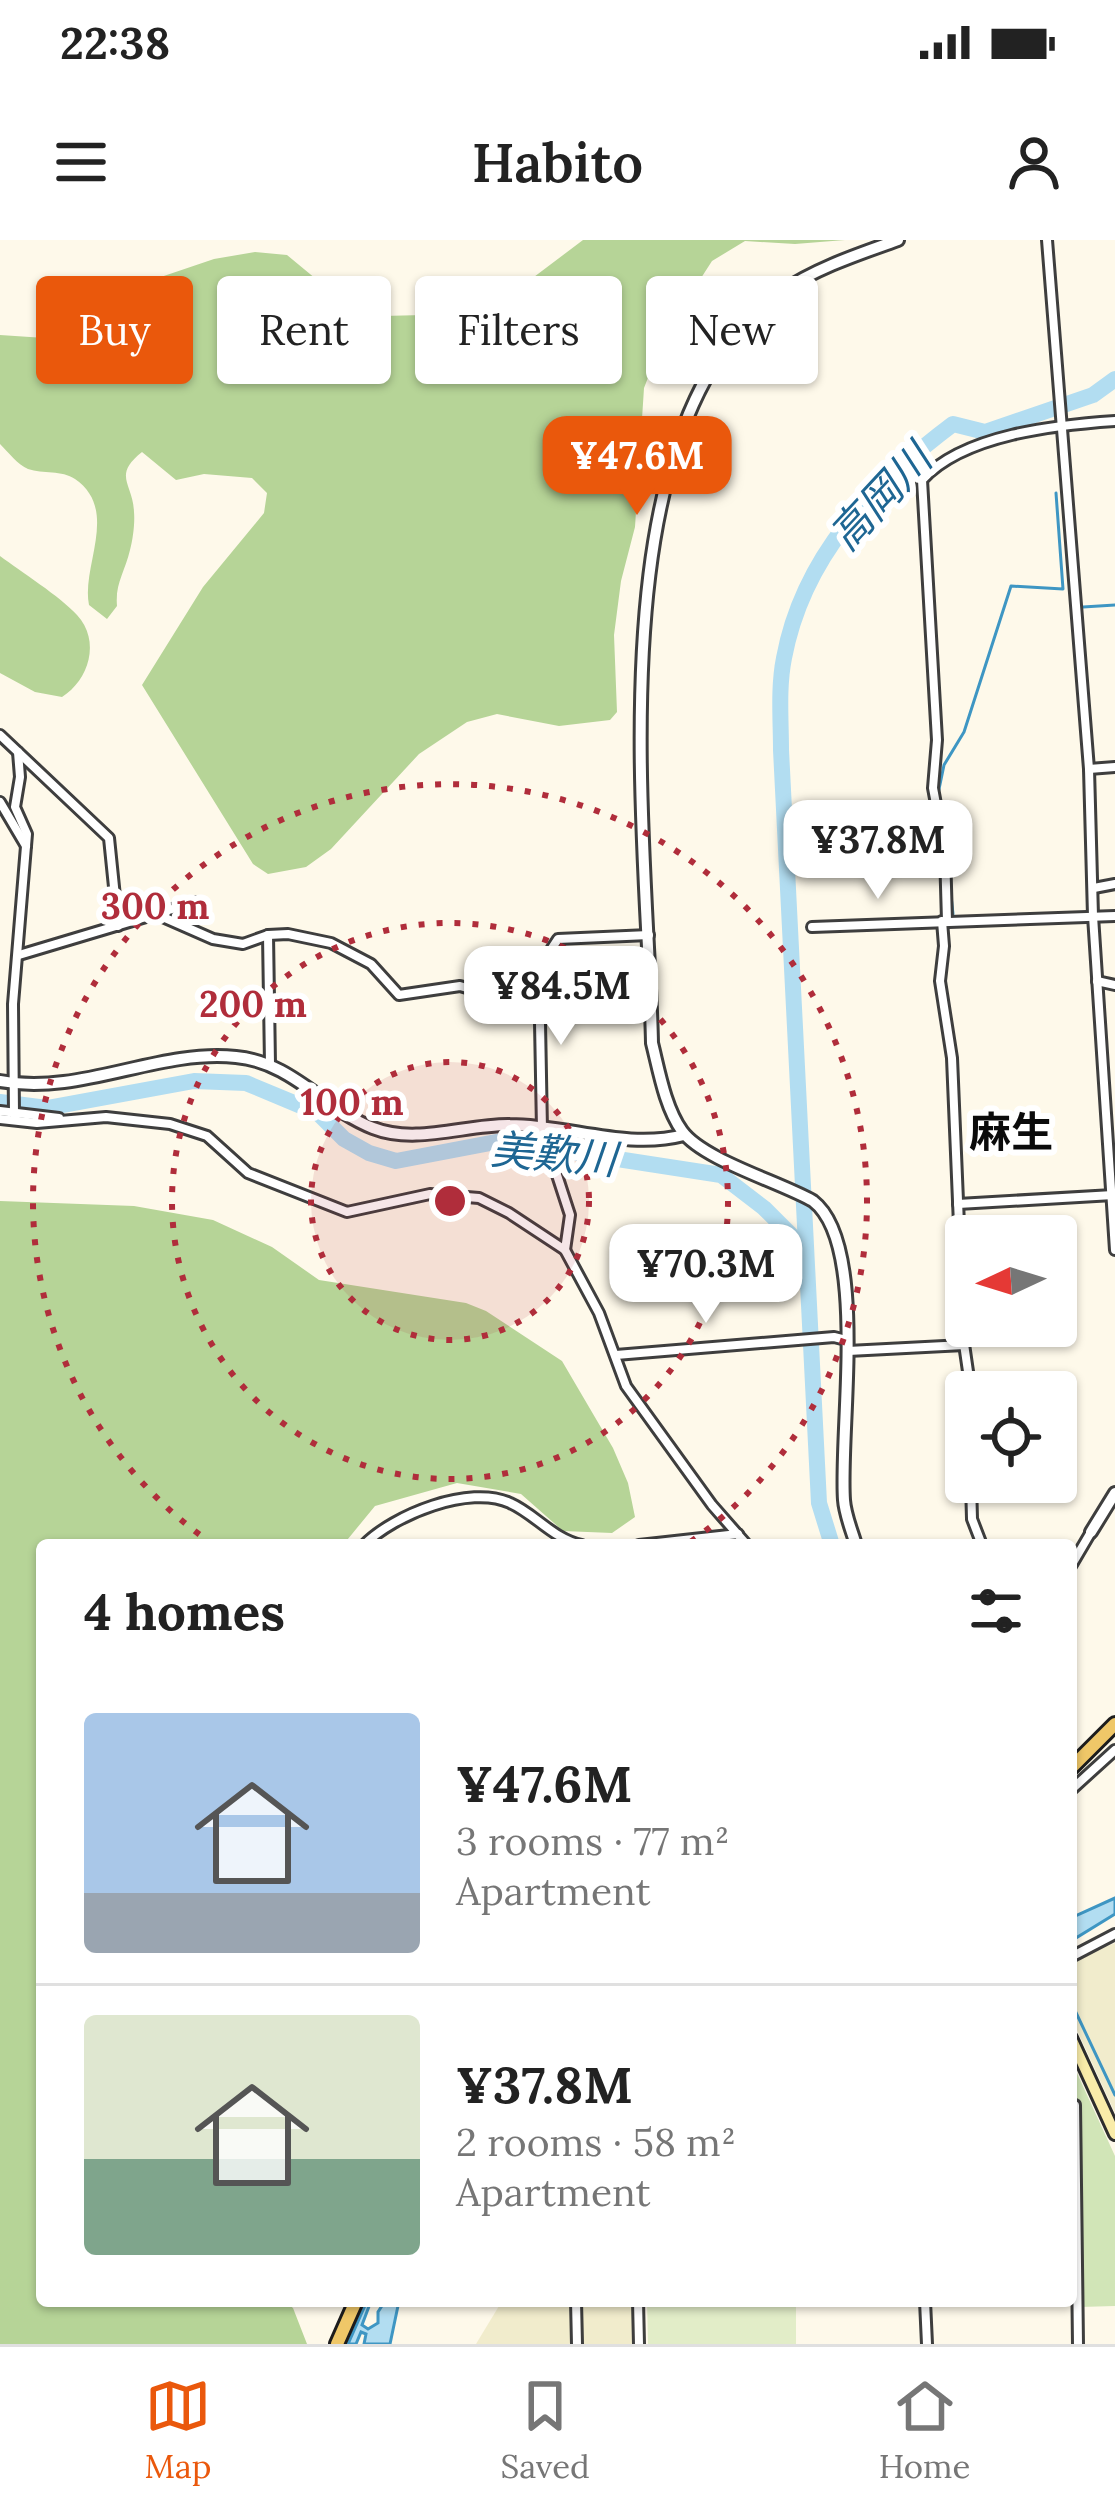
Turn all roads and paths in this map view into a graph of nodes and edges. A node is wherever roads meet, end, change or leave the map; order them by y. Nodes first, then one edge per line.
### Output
1 (898, 240) edge
2 (1047, 240) edge
3 (1060, 421) junction
4 (1115, 421) edge
5 (0, 735) edge
6 (18, 752) junction
7 (1115, 767) edge
8 (1089, 769) junction
9 (0, 802) edge
10 (26, 847) junction
11 (1115, 884) edge
12 (1094, 888) junction
13 (195, 902) dead end
14 (156, 914) junction
15 (1093, 916) junction
16 (1115, 916) edge
17 (945, 921) junction
18 (118, 926) junction
19 (812, 927) dead end
20 (268, 935) junction
21 (650, 935) junction
22 (19, 956) junction
23 (538, 968) junction
24 (1097, 981) junction
25 (1115, 985) edge
26 (1100, 1012) junction
27 (1115, 1016) edge
28 (270, 1064) junction
29 (0, 1081) edge
30 (16, 1088) junction
31 (15, 1112) junction
32 (0, 1115) edge
33 (72, 1122) junction
34 (542, 1129) junction
35 (684, 1135) junction
36 (1113, 1195) edge
37 (958, 1204) junction
38 (959, 1215) edge
39 (565, 1250) junction
40 (1115, 1250) edge
41 (842, 1343) junction
42 (945, 1345) edge
43 (616, 1354) junction
44 (1115, 1493) edge
45 (972, 1503) edge
46 (1111, 1515) edge
47 (1091, 1532) joint
48 (739, 1534) junction
49 (370, 1539) edge
50 (569, 1539) edge
51 (694, 1539) edge
52 (743, 1539) edge
53 (854, 1539) edge
54 (980, 1539) edge
55 (1077, 1555) edge
56 (1115, 1724) edge
57 (1115, 1750) edge
58 (1077, 1762) edge
59 (1077, 1785) edge
60 (1115, 1937) edge
61 (1077, 1954) edge
62 (1077, 2051) edge
63 (1115, 2134) edge
64 (1077, 2224) edge
65 (353, 2307) edge
66 (576, 2307) edge
67 (638, 2307) edge
68 (925, 2307) edge
69 (337, 2344) edge
70 (577, 2344) edge
71 (639, 2344) edge
72 (927, 2344) edge
73 (1078, 2344) edge

1 - 21 street
2 - 3 street
3 - 4 street
3 - 8 street
3 - 17 street
5 - 6 street
6 - 10 street
6 - 18 street
7 - 8 street
8 - 12 street
9 - 10 street
10 - 22 street
11 - 12 street
12 - 15 street
13 - 14 street
14 - 18 street
14 - 20 street
15 - 16 street
15 - 17 street
15 - 24 street
17 - 19 street
17 - 37 street
18 - 22 street
20 - 23 street
20 - 28 street
21 - 23 street
21 - 35 street
22 - 30 street
23 - 34 street
24 - 25 street
24 - 26 street
26 - 27 street
26 - 36 street
28 - 30 street
28 - 34 street
29 - 30 street
30 - 31 street
31 - 32 street
31 - 33 street
32 - 33 street
33 - 39 street
34 - 35 street
34 - 39 street
35 - 41 street
36 - 37 street
36 - 40 street
37 - 38 street
39 - 43 street
41 - 42 street
41 - 43 street
41 - 53 street
43 - 48 street
44 - 46 street
45 - 54 street
46 - 47 street
47 - 55 street
48 - 51 street
48 - 52 street
49 - 50 street
56 - 58 main road
57 - 59 street
60 - 61 street
62 - 63 main road
64 - 73 street
65 - 69 main road
66 - 70 street
67 - 71 street
68 - 72 street

